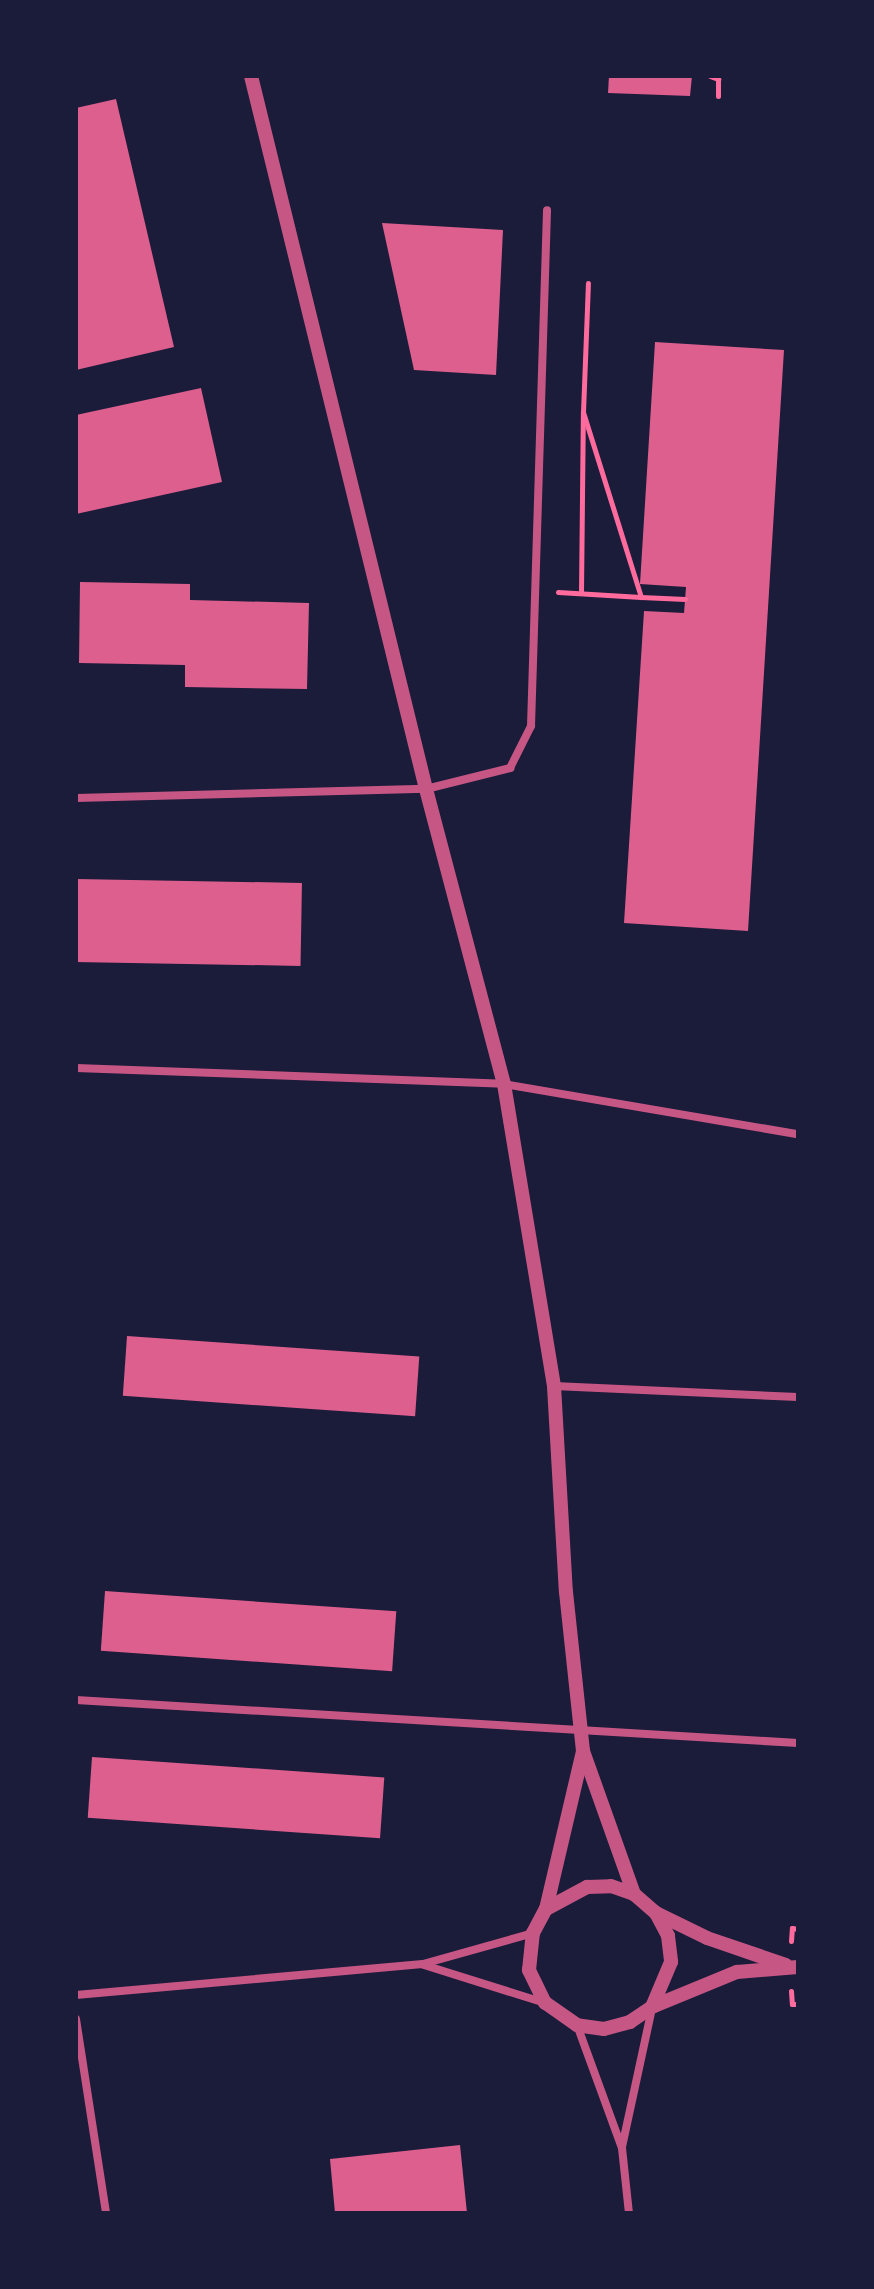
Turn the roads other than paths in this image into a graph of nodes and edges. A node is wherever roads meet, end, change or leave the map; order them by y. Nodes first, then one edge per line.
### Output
1 (251, 76) edge
2 (547, 210) dead end
3 (426, 789) junction
4 (76, 798) edge
5 (76, 1068) edge
6 (504, 1084) junction
7 (798, 1134) edge
8 (554, 1386) junction
9 (798, 1397) edge
10 (76, 1700) edge
11 (580, 1726) junction
12 (798, 1743) edge
13 (583, 1751) junction
14 (634, 1894) junction
15 (546, 1909) junction
16 (656, 1913) junction
17 (533, 1933) junction
18 (423, 1964) junction
19 (794, 1966) edge
20 (76, 1995) edge
21 (545, 2003) junction
22 (652, 2007) junction
23 (76, 2019) edge
24 (577, 2025) junction
25 (622, 2148) junction
26 (106, 2213) edge
27 (629, 2213) edge

1 - 3 street
2 - 3 street
3 - 4 street
3 - 6 street
5 - 6 street
6 - 7 street
6 - 8 street
8 - 9 street
8 - 11 street
10 - 11 street
11 - 12 street
11 - 13 street
13 - 14 street
13 - 15 street
14 - 15 street
14 - 16 street
15 - 17 street
16 - 19 street
16 - 22 street
17 - 18 street
17 - 21 street
18 - 20 street
18 - 21 street
19 - 22 street
21 - 24 street
22 - 24 street
22 - 25 street
23 - 26 street
24 - 25 street
25 - 27 street

